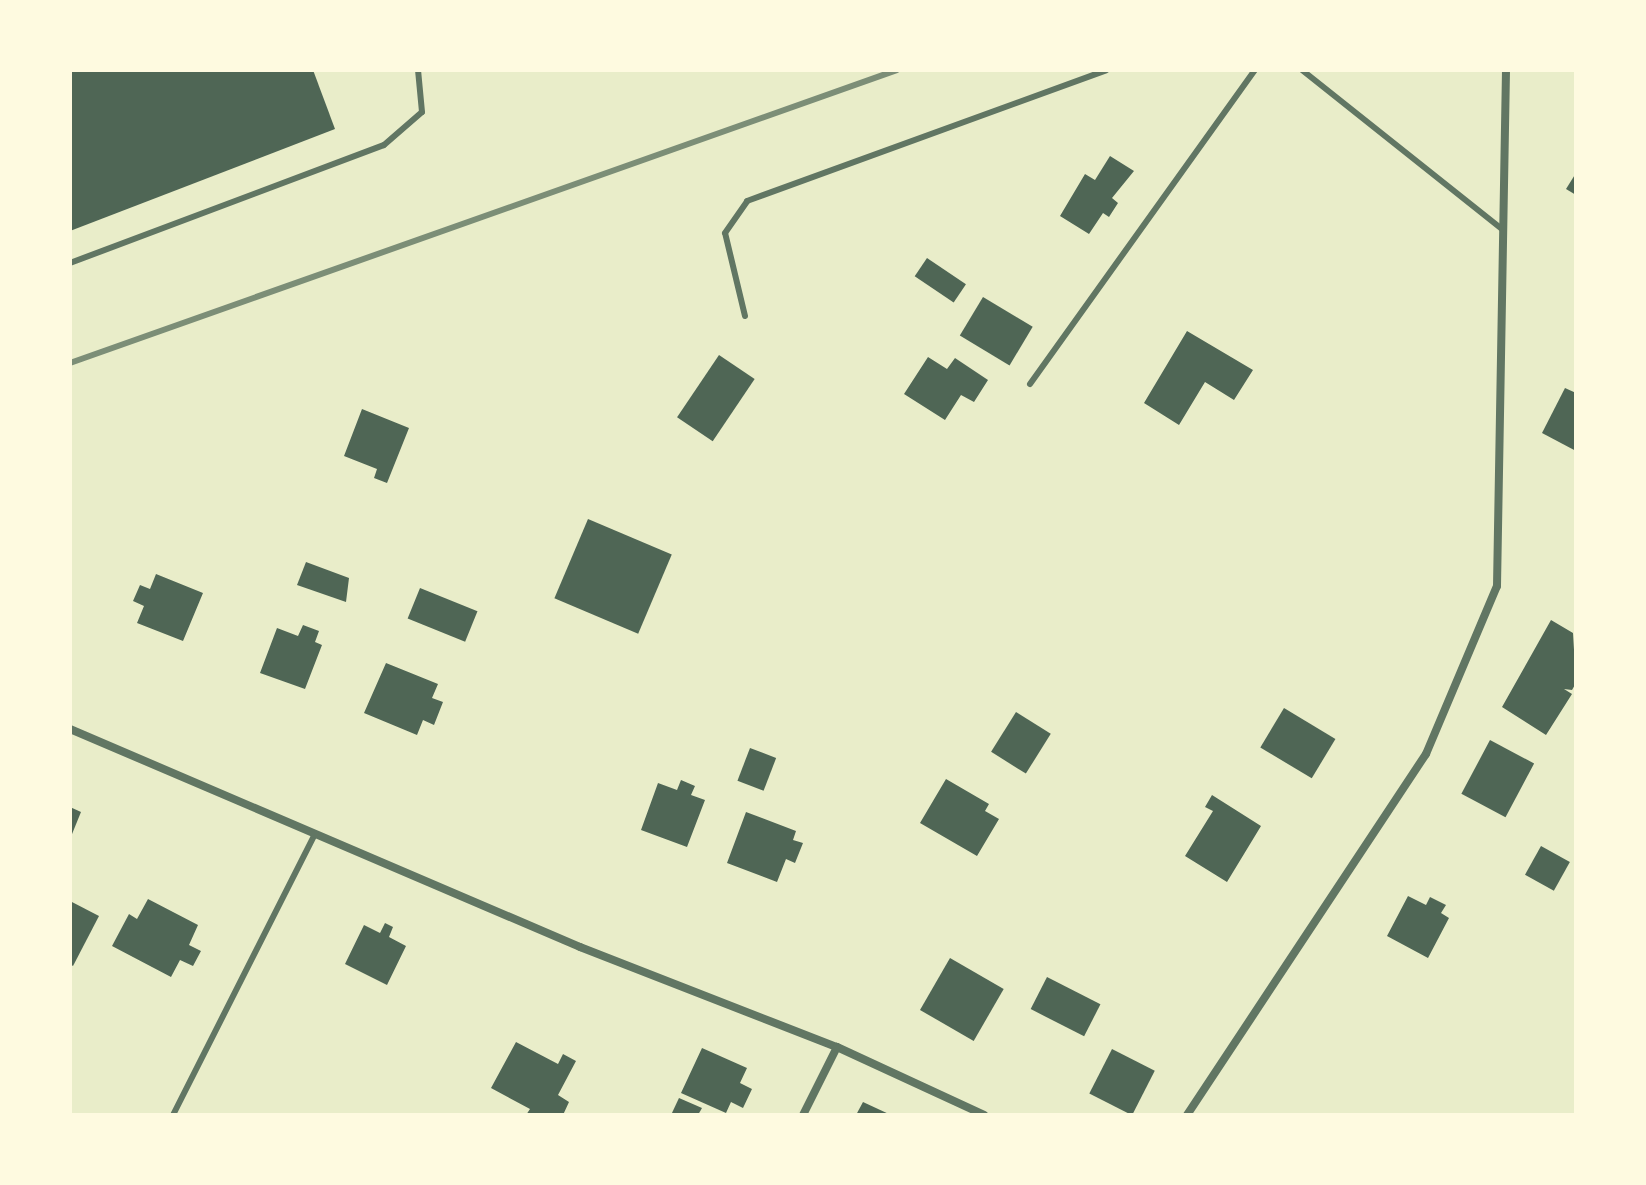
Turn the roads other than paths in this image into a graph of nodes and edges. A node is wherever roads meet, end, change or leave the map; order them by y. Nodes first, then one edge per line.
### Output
1 (418, 70) edge
2 (1106, 70) edge
3 (1255, 70) edge
4 (1302, 70) edge
5 (1506, 70) edge
6 (1503, 230) junction
7 (70, 263) edge
8 (745, 316) dead end
9 (1030, 384) dead end
10 (70, 729) edge
11 (315, 834) junction
12 (837, 1047) junction
13 (173, 1115) edge
14 (803, 1115) edge
15 (984, 1115) edge
16 (1187, 1115) edge

1 - 7 lane
2 - 8 lane
3 - 9 lane
4 - 6 lane
5 - 6 street
6 - 16 street
10 - 11 street
11 - 12 street
11 - 13 lane
12 - 14 street
12 - 15 street

